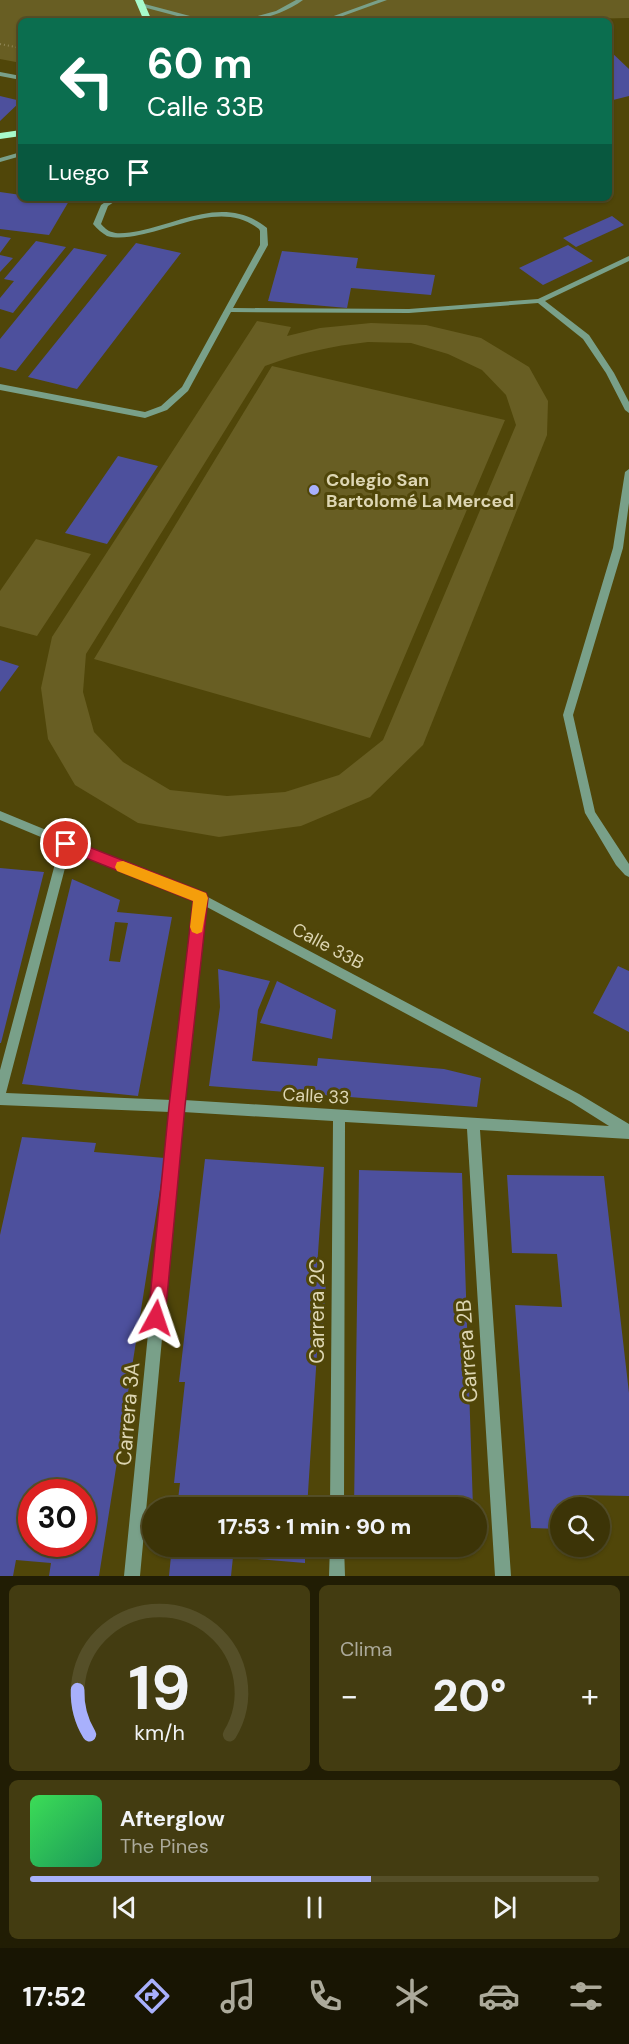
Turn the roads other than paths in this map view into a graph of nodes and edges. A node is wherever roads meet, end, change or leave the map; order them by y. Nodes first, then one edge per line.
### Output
1 (300, 0) edge
2 (384, 0) edge
3 (140, 3) edge
4 (147, 18) edge
5 (189, 18) edge
6 (254, 18) edge
7 (332, 18) edge
8 (0, 74) edge
9 (18, 77) edge
10 (18, 133) edge
11 (0, 136) edge
12 (18, 155) edge
13 (0, 160) edge
14 (110, 201) edge
15 (629, 258) edge
16 (540, 301) junction
17 (230, 310) junction
18 (0, 387) edge
19 (629, 410) edge
20 (629, 472) edge
21 (0, 815) edge
22 (66, 844) junction
23 (629, 872) edge
24 (200, 898) junction
25 (0, 1093) edge
26 (0, 1099) edge
27 (177, 1106) junction
28 (339, 1115) junction
29 (473, 1124) junction
30 (629, 1132) edge
31 (338, 1497) edge
32 (337, 1557) edge
33 (132, 1576) edge
34 (337, 1576) edge
35 (503, 1576) edge

1 - 6 street
2 - 7 street
3 - 4 main road
3 - 5 street
8 - 9 street
10 - 11 main road
12 - 13 street
14 - 17 street
15 - 16 street
16 - 17 street
16 - 19 street
17 - 18 street
20 - 23 street
21 - 22 street, Calle 33B
22 - 24 street, Calle 33B
22 - 25 street
24 - 27 street, Carrera 3A
24 - 30 street, Calle 33B
26 - 27 street, Calle 33
27 - 28 street, Calle 33
27 - 33 street, Carrera 3A
28 - 29 street, Calle 33
28 - 31 street, Carrera 2C
29 - 30 street, Calle 33
29 - 35 street, Carrera 2B
32 - 34 street

